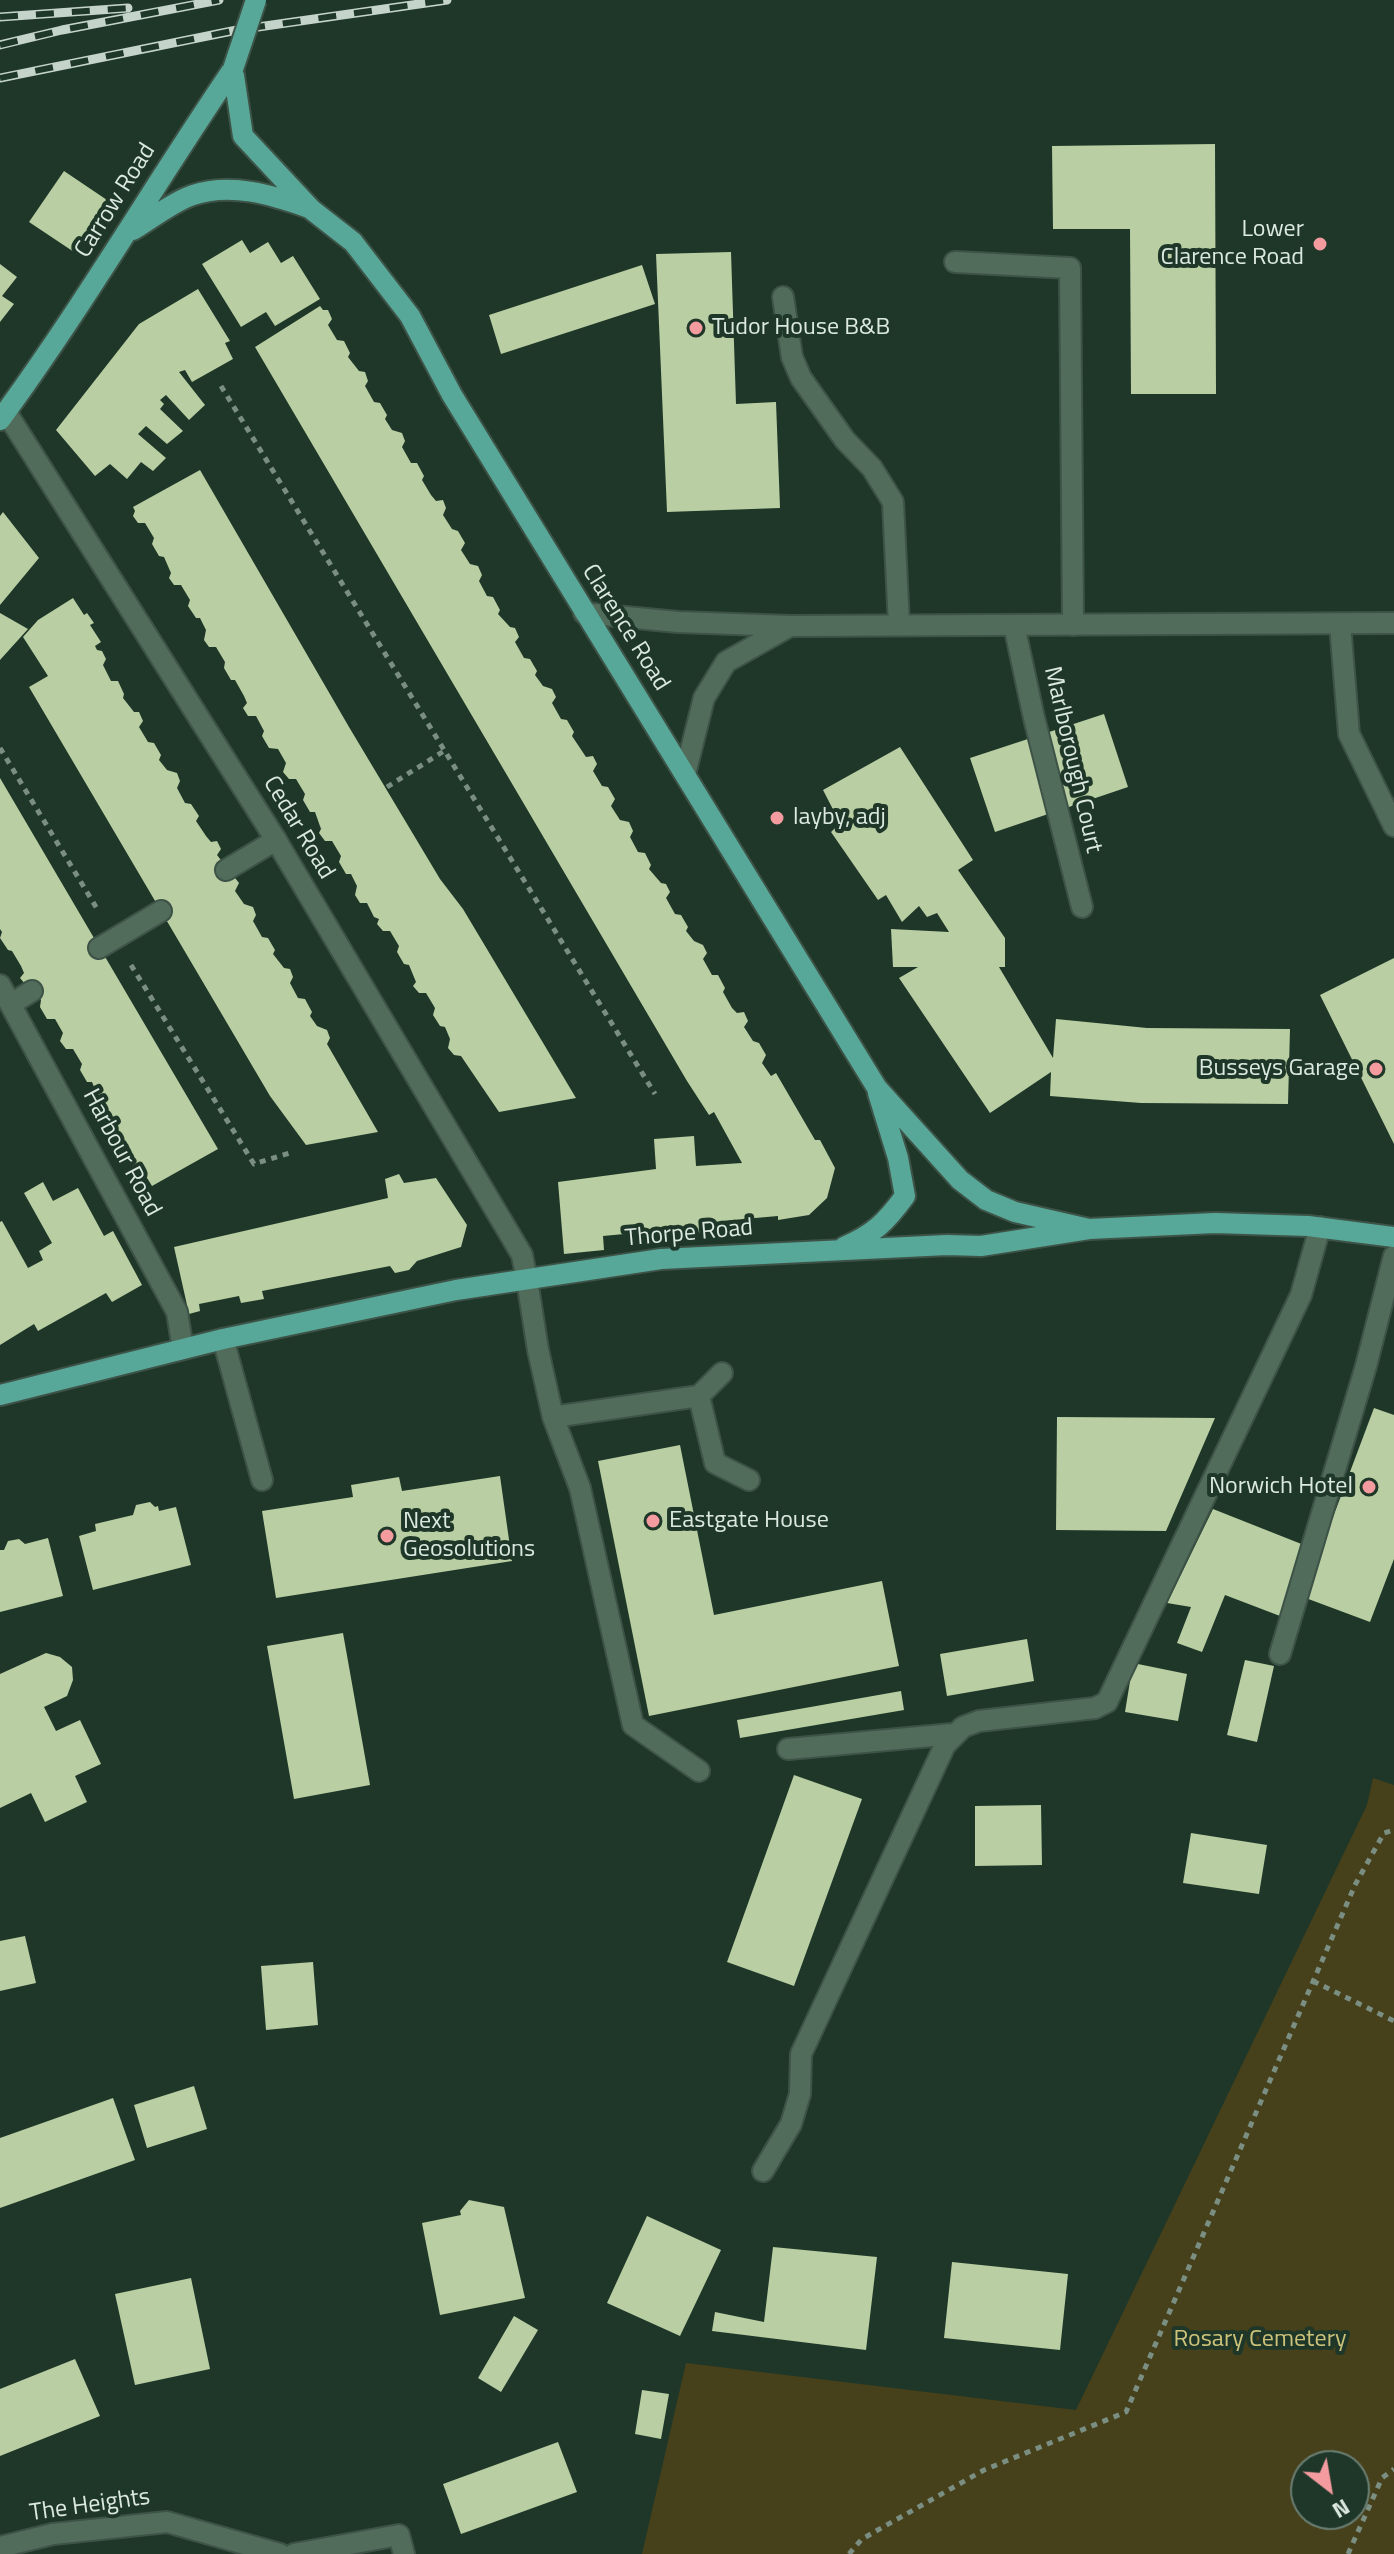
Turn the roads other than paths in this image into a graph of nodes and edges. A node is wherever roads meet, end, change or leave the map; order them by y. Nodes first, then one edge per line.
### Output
1 (256, 0) edge
2 (233, 69) junction
3 (312, 210) junction
4 (129, 232) junction
5 (955, 262) dead end
6 (783, 297) dead end
7 (3, 416) edge
8 (584, 613) junction
9 (1394, 623) edge
10 (1340, 624) junction
11 (899, 625) junction
12 (1014, 625) junction
13 (1073, 625) junction
14 (790, 626) junction
15 (685, 774) junction
16 (1394, 826) edge
17 (276, 840) junction
18 (226, 870) dead end
19 (1082, 907) dead end
20 (161, 911) dead end
21 (107, 944) road end
22 (0, 985) edge
23 (32, 991) dead end
24 (11, 1004) junction
25 (877, 1088) junction
26 (1320, 1227) junction
27 (1089, 1229) junction
28 (1394, 1237) edge
29 (833, 1252) junction
30 (1394, 1256) edge
31 (527, 1280) junction
32 (223, 1339) junction
33 (183, 1349) junction
34 (722, 1373) dead end
35 (0, 1395) edge
36 (699, 1396) junction
37 (553, 1417) junction
38 (262, 1480) dead end
39 (749, 1480) dead end
40 (1280, 1654) dead end
41 (953, 1734) junction
42 (788, 1749) dead end
43 (699, 1771) dead end
44 (763, 2171) dead end
45 (0, 2547) edge
46 (280, 2554) edge
47 (294, 2554) edge
48 (404, 2554) edge

1 - 2 main road, Carrow Road, bridge
2 - 3 main road, Clarence Road
2 - 4 main road, Carrow Road
3 - 4 main road, Clarence Road
3 - 8 main road, Clarence Road
4 - 7 main road, Carrow Road
5 - 13 street
6 - 11 street
7 - 17 street, Cedar Road
8 - 14 street
8 - 15 main road, Clarence Road
9 - 10 street
10 - 13 street
10 - 16 street
11 - 12 street
11 - 14 street
12 - 13 street
12 - 19 street, Marlborough Court
14 - 15 street
15 - 25 main road, Clarence Road
17 - 18 street
17 - 31 street, Cedar Road
20 - 21 street
22 - 24 street, Harbour Road
23 - 24 street
24 - 33 street, Harbour Road
25 - 27 main road, Clarence Road
25 - 29 main road, Clarence Road
26 - 27 main road, Thorpe Road
26 - 28 main road, Thorpe Road
26 - 41 street
27 - 29 main road, Thorpe Road
29 - 31 main road, Thorpe Road
30 - 40 street
31 - 32 main road, Thorpe Road
31 - 37 street, Cedar Road
32 - 33 main road, Thorpe Road
32 - 38 street
33 - 35 main road, Thorpe Road
34 - 36 street
36 - 37 street
36 - 39 street
37 - 43 street, Cedar Road
41 - 42 street
41 - 44 street
45 - 46 street, The Heights
47 - 48 street

